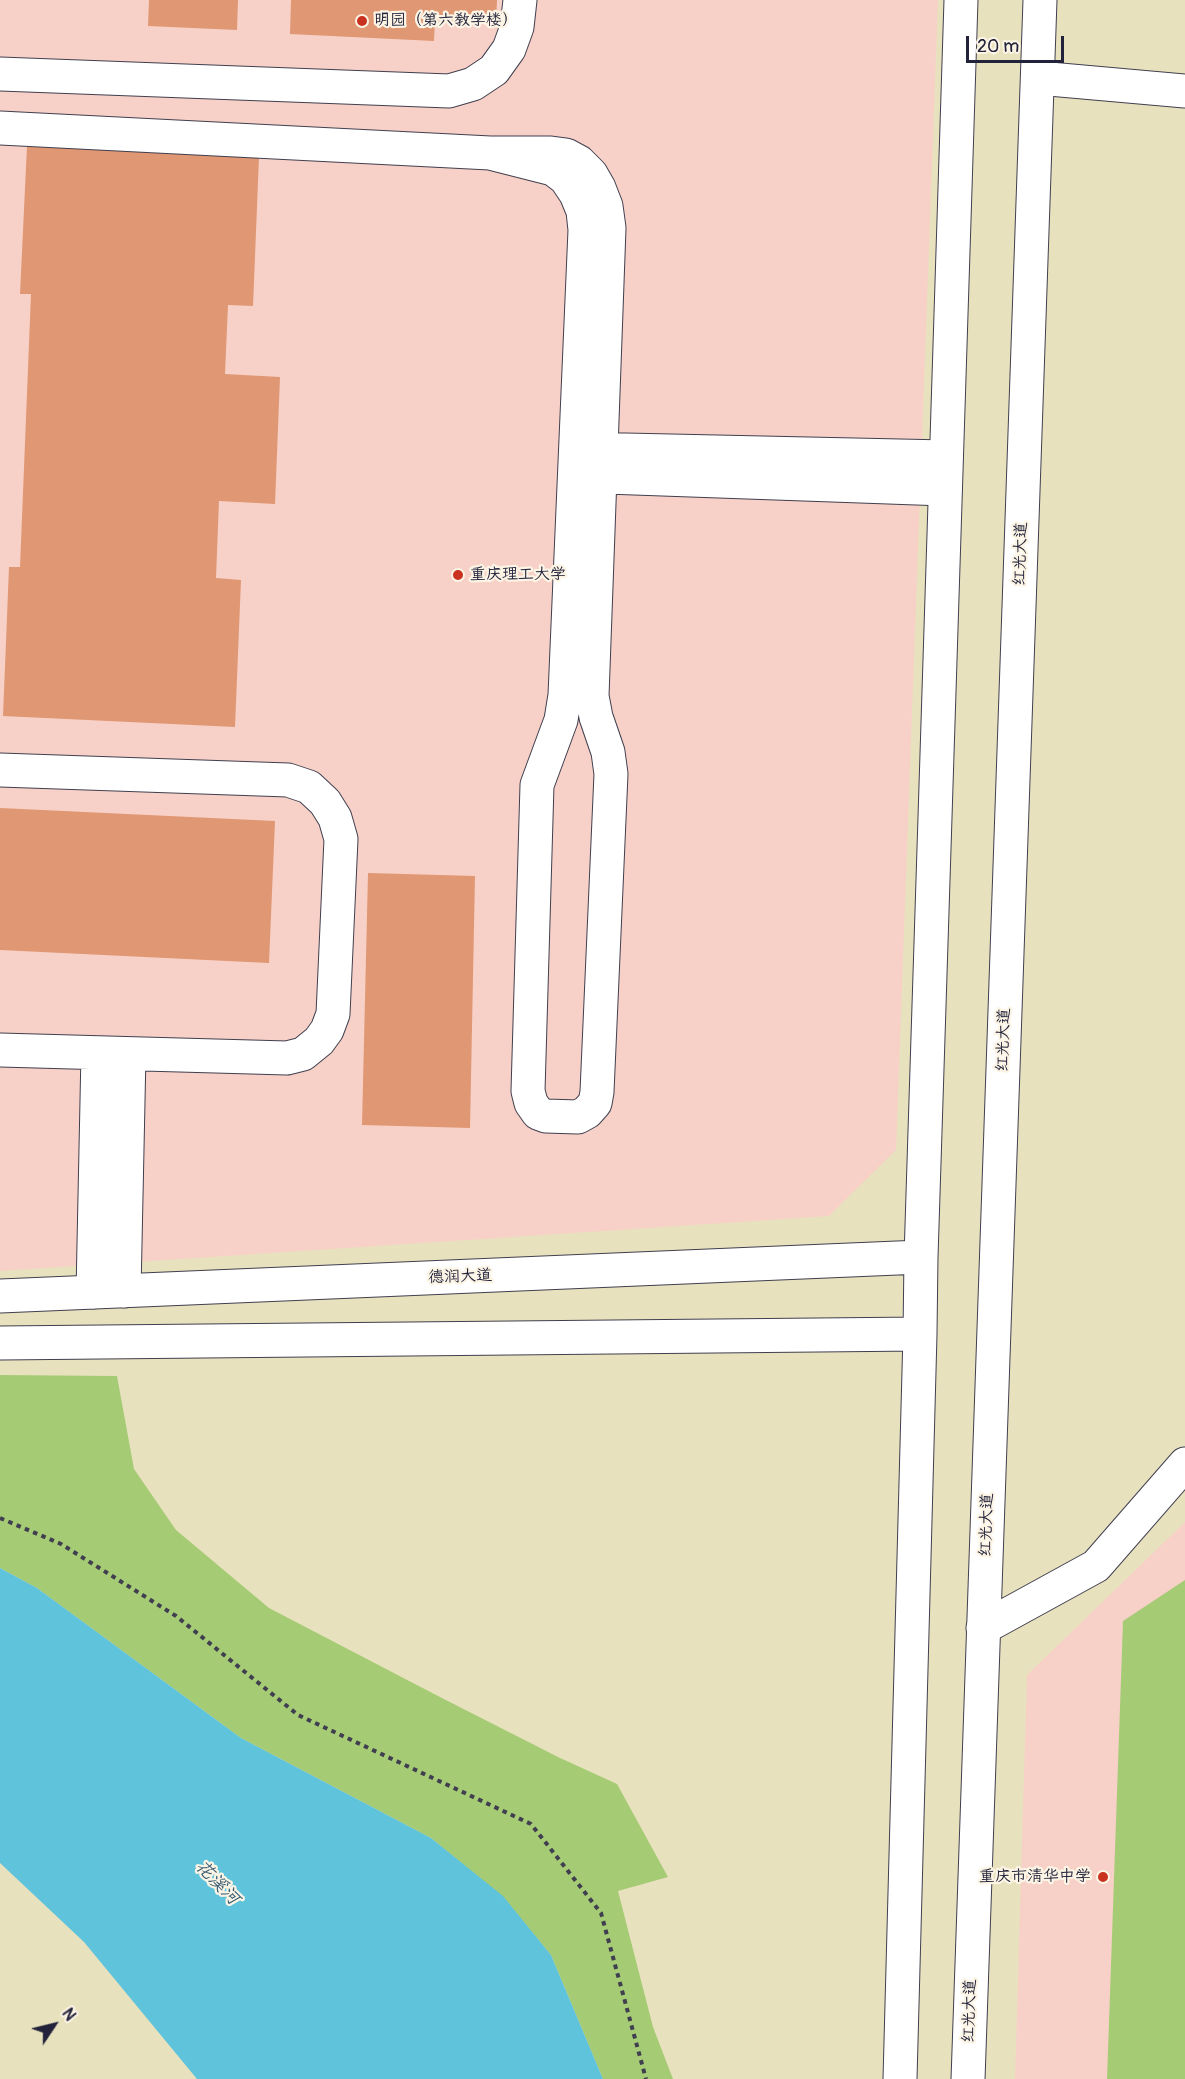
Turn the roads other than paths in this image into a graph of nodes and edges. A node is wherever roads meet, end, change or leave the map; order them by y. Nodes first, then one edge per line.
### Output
1 (520, 0) edge
2 (961, 0) edge
3 (1040, 0) edge
4 (0, 74) edge
5 (1038, 78) junction
6 (1185, 91) edge
7 (0, 128) edge
8 (946, 457) junction
9 (588, 463) junction
10 (945, 489) junction
11 (0, 770) edge
12 (0, 1050) edge
13 (113, 1053) junction
14 (921, 1257) junction
15 (108, 1292) junction
16 (0, 1296) edge
17 (920, 1334) junction
18 (0, 1343) edge
19 (1185, 1464) edge
20 (983, 1628) junction
21 (900, 2079) edge
22 (968, 2079) edge

1 - 4 main road
2 - 8 main road
3 - 5 main road, 红光大道
5 - 6 main road
5 - 20 main road, 红光大道
7 - 9 main road
8 - 9 main road
8 - 10 main road
9 - 9 main road
9 - 10 main road
10 - 14 main road
11 - 13 main road
12 - 13 main road
13 - 15 main road
14 - 15 main road, 德润大道
14 - 17 main road
15 - 16 main road, 德润大道
17 - 18 main road
17 - 21 main road
19 - 20 main road
20 - 22 main road, 红光大道

